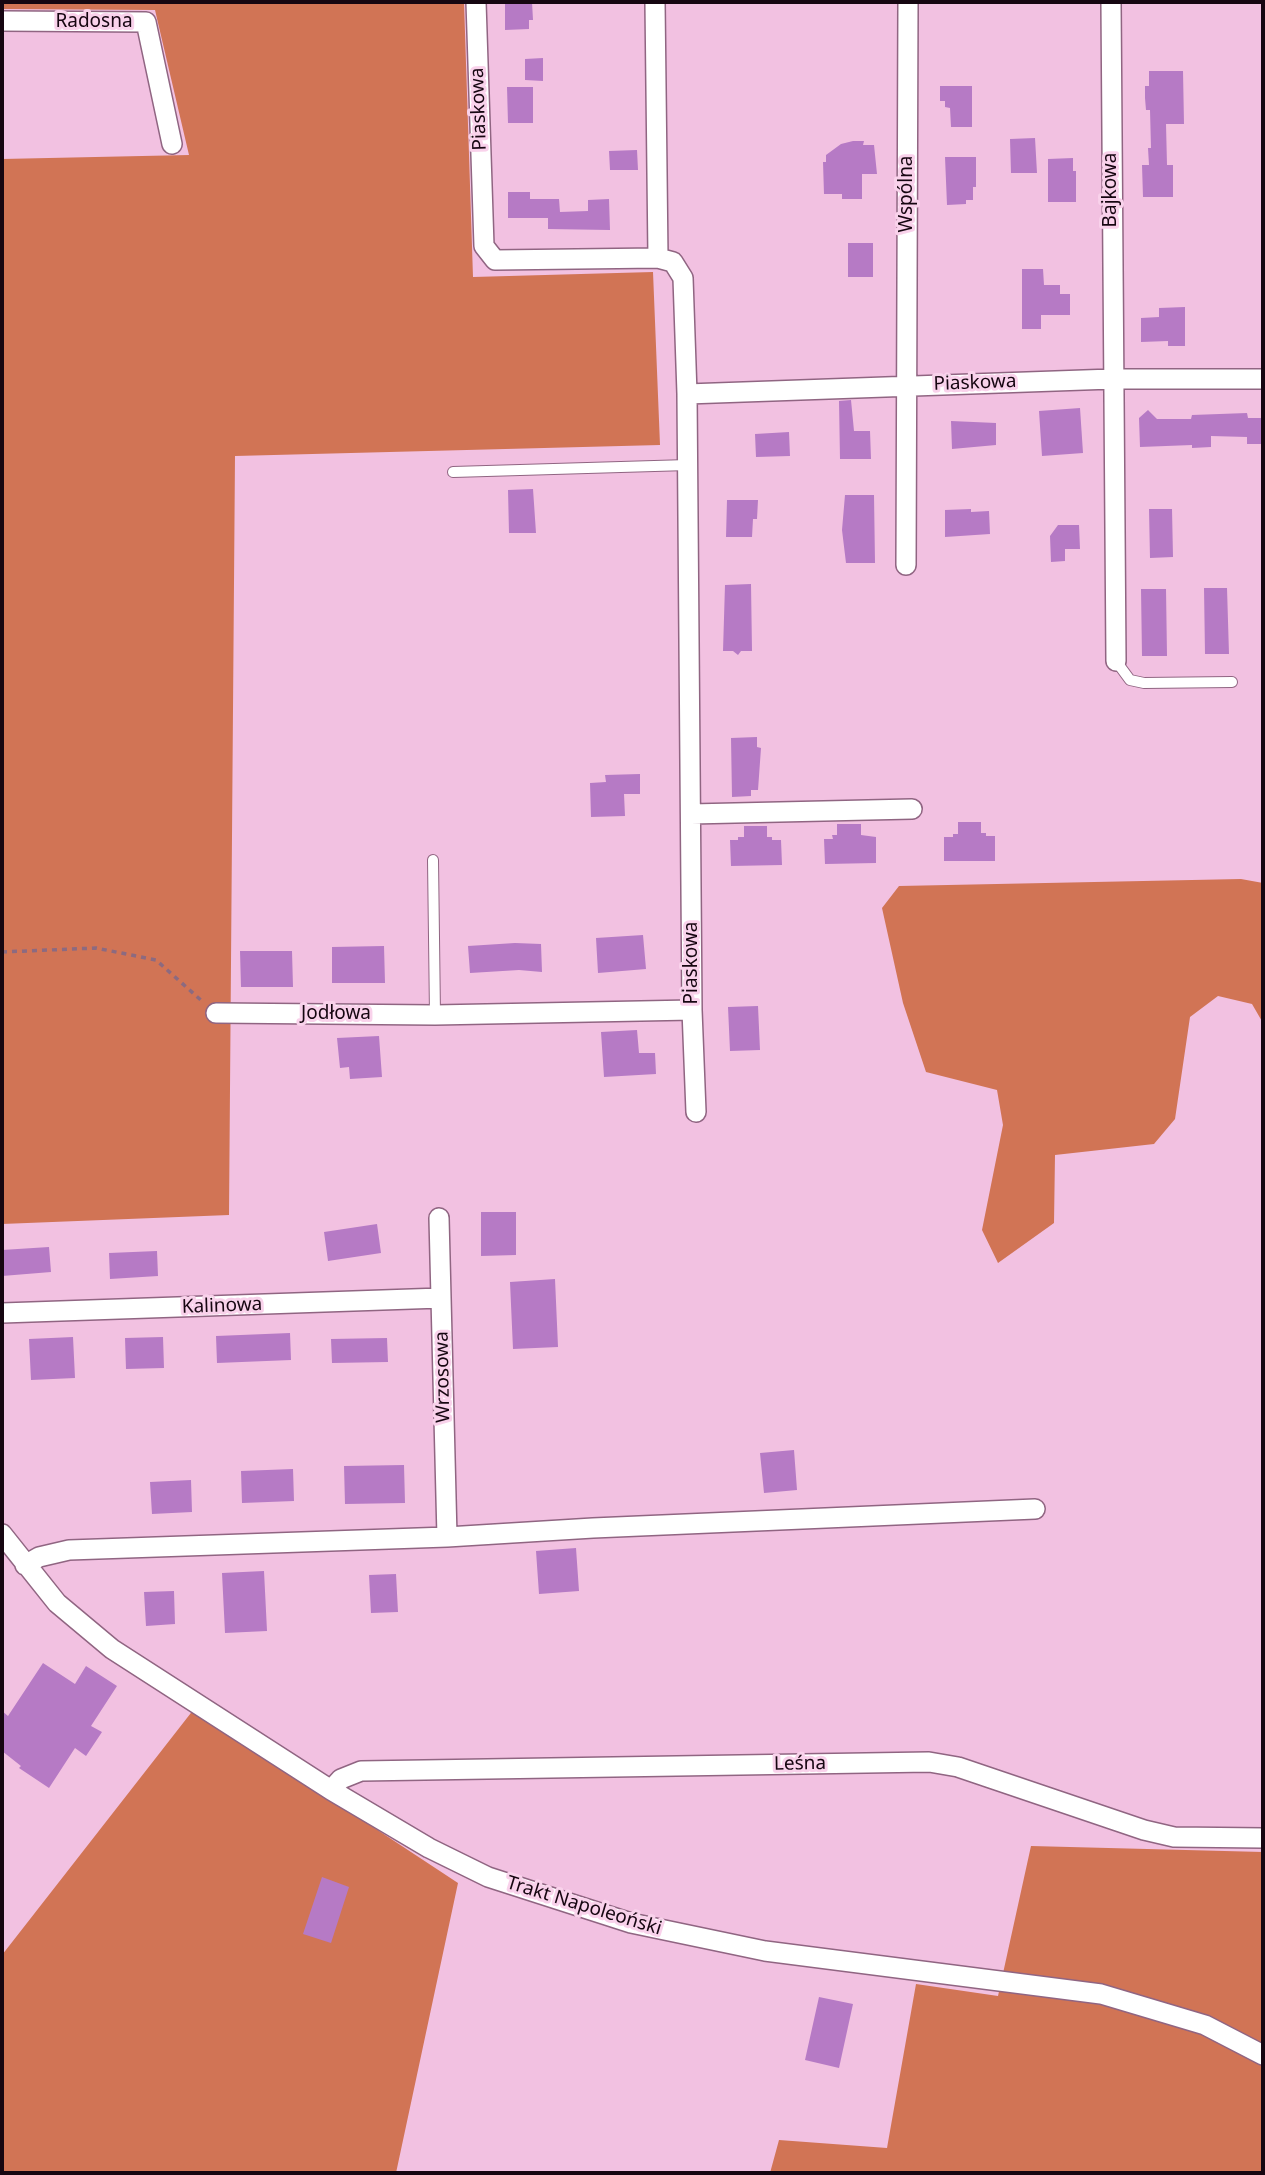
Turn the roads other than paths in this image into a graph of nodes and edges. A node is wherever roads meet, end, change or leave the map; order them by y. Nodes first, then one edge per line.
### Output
1 (476, 2) edge
2 (655, 2) edge
3 (908, 2) edge
4 (1111, 2) edge
5 (2, 21) edge
6 (172, 144) dead end
7 (657, 258) junction
8 (1112, 379) junction
9 (1263, 379) edge
10 (905, 386) junction
11 (687, 394) junction
12 (688, 465) junction
13 (453, 472) dead end
14 (906, 565) dead end
15 (1116, 661) joint
16 (1232, 682) dead end
17 (912, 809) dead end
18 (691, 814) junction
19 (433, 860) dead end
20 (692, 1010) junction
21 (216, 1013) road end
22 (435, 1015) junction
23 (696, 1112) dead end
24 (439, 1217) dead end
25 (442, 1298) junction
26 (2, 1313) edge
27 (1035, 1509) dead end
28 (2, 1534) edge
29 (447, 1537) junction
30 (25, 1565) junction
31 (331, 1790) junction
32 (1263, 1838) edge
33 (1263, 2055) edge

1 - 7 street, Piaskowa
2 - 7 street
3 - 10 street, Wspólna
4 - 8 street, Bajkowa
5 - 6 street, Radosna
7 - 11 street, Piaskowa
8 - 9 street, Piaskowa
8 - 10 street, Piaskowa
8 - 15 street, Bajkowa
10 - 11 street, Piaskowa
10 - 14 street, Wspólna
11 - 12 street, Piaskowa
12 - 13 lane
12 - 18 street, Piaskowa
15 - 16 lane
17 - 18 street
18 - 20 street, Piaskowa
19 - 22 lane
20 - 22 street, Jodłowa
20 - 23 street, Piaskowa
21 - 22 street, Jodłowa
24 - 25 street, Wrzosowa
25 - 26 street, Kalinowa
25 - 29 street, Wrzosowa
27 - 29 street
28 - 30 street, Trakt Napoleoński
29 - 30 street
30 - 31 street, Trakt Napoleoński
31 - 32 street, Leśna
31 - 33 street, Trakt Napoleoński

